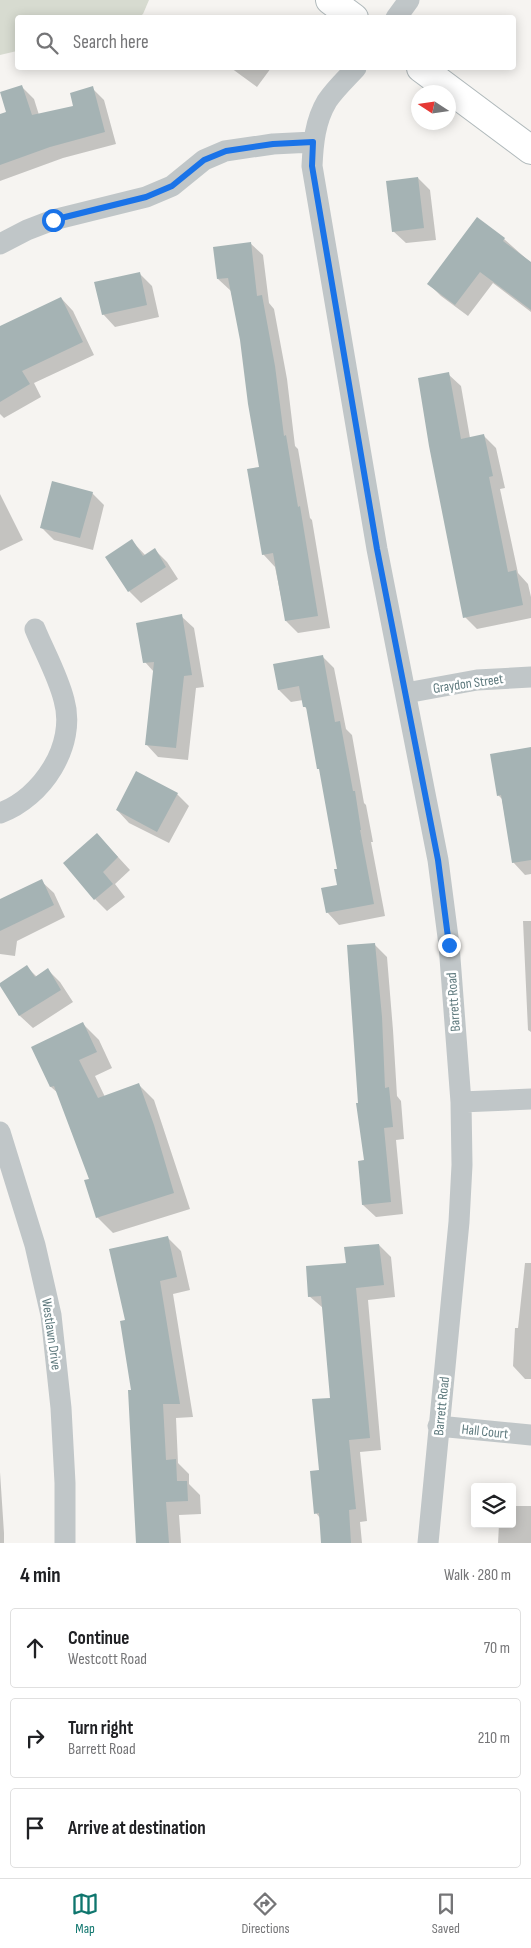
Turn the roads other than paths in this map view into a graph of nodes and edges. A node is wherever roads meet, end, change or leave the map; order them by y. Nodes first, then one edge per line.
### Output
1 (330, 0) edge
2 (409, 0) edge
3 (350, 15) edge
4 (398, 15) edge
5 (354, 70) edge
6 (424, 70) edge
7 (313, 142) junction
8 (531, 150) edge
9 (0, 244) edge
10 (35, 629) dead end
11 (531, 677) edge
12 (406, 693) junction
13 (0, 813) edge
14 (531, 1099) edge
15 (461, 1102) junction
16 (0, 1132) edge
17 (438, 1426) junction
18 (531, 1435) edge
19 (65, 1543) edge
20 (428, 1543) edge

1 - 3 main road
2 - 4 street
5 - 7 street, Barrett Road
6 - 8 main road
7 - 9 street
7 - 12 street, Barrett Road
10 - 13 street
11 - 12 street, Graydon Street
12 - 15 street, Barrett Road
14 - 15 street
15 - 17 street, Barrett Road
16 - 19 street, Westlawn Drive
17 - 18 street, Hall Court
17 - 20 street, Barrett Road

